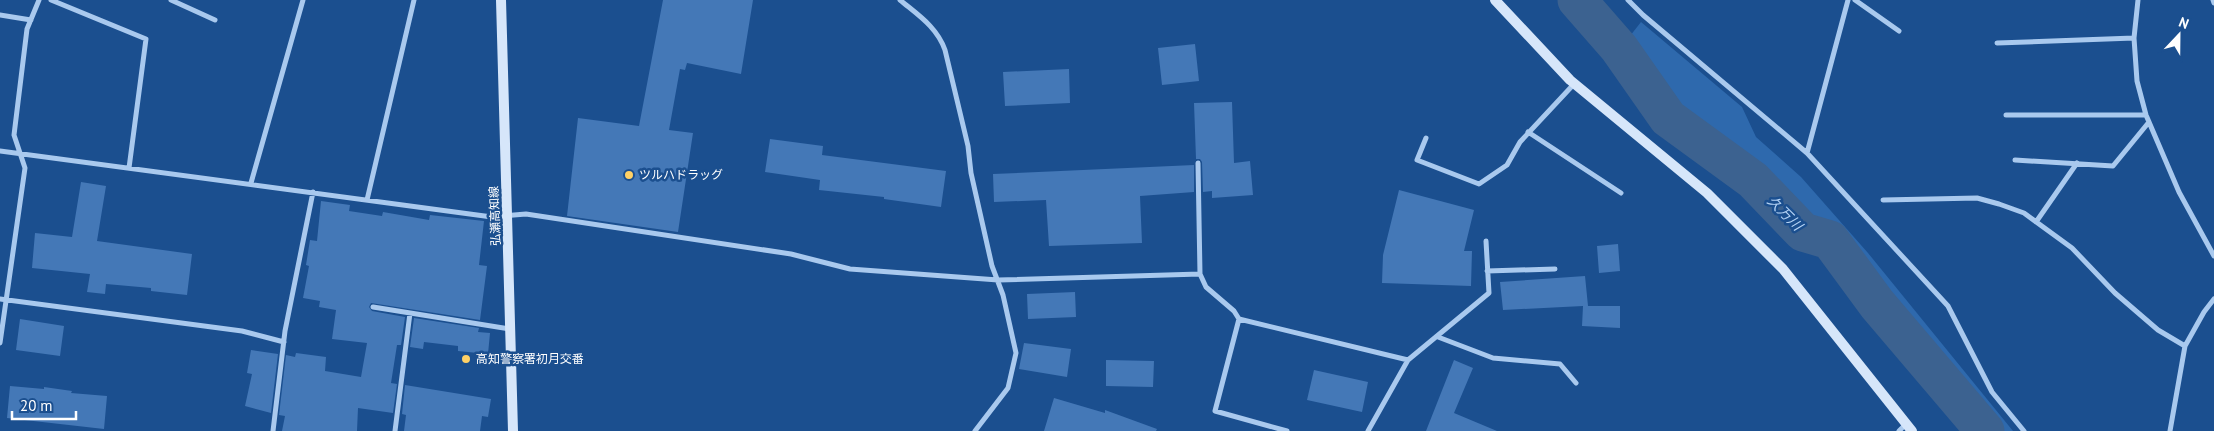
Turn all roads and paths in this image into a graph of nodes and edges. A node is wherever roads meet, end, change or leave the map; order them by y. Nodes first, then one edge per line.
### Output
1 (39, 0) edge
2 (51, 0) edge
3 (171, 0) edge
4 (303, 0) edge
5 (414, 0) edge
6 (501, 0) edge
7 (900, 0) edge
8 (1495, 0) edge
9 (1628, 0) edge
10 (1848, 0) edge
11 (1855, 0) edge
12 (2138, 0) edge
13 (0, 15) edge
14 (31, 20) junction
15 (215, 20) dead end
16 (1899, 31) dead end
17 (2134, 38) junction
18 (1997, 43) dead end
19 (1574, 84) junction
20 (2146, 114) junction
21 (2006, 115) dead end
22 (2149, 122) junction
23 (1528, 132) junction
24 (1426, 138) dead end
25 (0, 151) edge
26 (20, 153) junction
27 (1807, 153) junction
28 (2015, 160) dead end
29 (1198, 163) dead end
30 (2077, 164) junction
31 (129, 168) junction
32 (251, 184) junction
33 (314, 192) junction
34 (1621, 193) dead end
35 (367, 200) junction
36 (1883, 200) dead end
37 (507, 216) junction
38 (2036, 222) junction
39 (1486, 241) dead end
40 (2214, 256) edge
41 (1555, 269) dead end
42 (1487, 271) junction
43 (1200, 274) junction
44 (998, 280) junction
45 (3, 299) edge
46 (2214, 299) edge
47 (373, 307) dead end
48 (410, 313) junction
49 (1239, 319) junction
50 (510, 328) junction
51 (1438, 337) junction
52 (284, 342) junction
53 (0, 343) edge
54 (2185, 346) junction
55 (1408, 360) junction
56 (1576, 383) dead end
57 (1906, 429) edge
58 (273, 431) edge
59 (395, 431) edge
60 (513, 431) edge
61 (975, 431) edge
62 (1287, 431) edge
63 (1368, 431) edge
64 (2024, 431) edge
65 (2170, 431) edge

1 - 14 street
2 - 31 street
3 - 15 street
4 - 32 street
5 - 35 street
6 - 37 street, 弘瀬高知線
7 - 44 street
8 - 19 street
9 - 27 street
10 - 27 street
11 - 16 street
12 - 17 street
13 - 14 street
14 - 26 street
17 - 18 street
17 - 20 street
19 - 23 street
19 - 57 street
20 - 21 street
20 - 22 street
22 - 30 street
22 - 40 street
23 - 24 street
23 - 34 street
25 - 26 street
26 - 31 street
26 - 45 street
27 - 64 street
28 - 30 street
29 - 43 street
30 - 38 street
31 - 32 street
32 - 33 street
33 - 35 street
33 - 52 street
35 - 37 street
36 - 38 street
37 - 44 street
37 - 50 street, 弘瀬高知線
38 - 54 street
39 - 42 street
41 - 42 street
42 - 51 street
43 - 44 street
43 - 49 street
44 - 61 street
45 - 52 street
45 - 53 street
46 - 54 street
47 - 48 street
48 - 50 street
48 - 59 street
49 - 55 street
49 - 62 street
50 - 60 street, 弘瀬高知線
51 - 55 street
51 - 56 street
52 - 58 street
54 - 65 street
55 - 63 street

